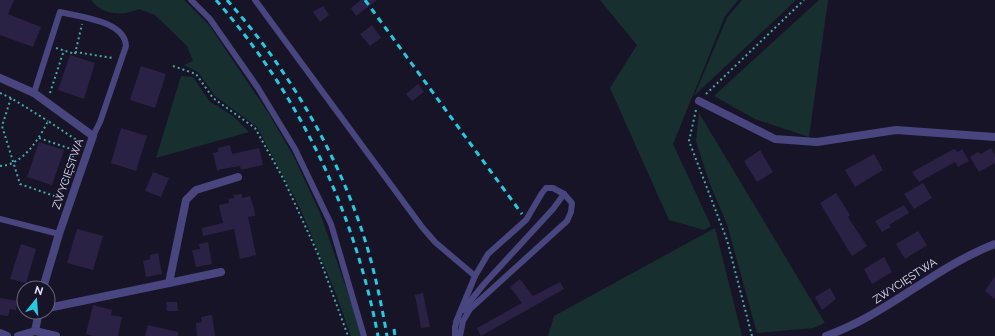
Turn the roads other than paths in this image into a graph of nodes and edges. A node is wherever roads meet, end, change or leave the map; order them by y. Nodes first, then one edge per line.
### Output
1 (191, 0) edge
2 (255, 0) edge
3 (0, 78) edge
4 (34, 93) junction
5 (699, 101) road end
6 (93, 136) junction
7 (995, 137) edge
8 (238, 177) dead end
9 (564, 194) junction
10 (0, 219) edge
11 (59, 234) junction
12 (995, 244) edge
13 (221, 272) dead end
14 (475, 276) junction
15 (45, 280) edge
16 (169, 283) junction
17 (56, 306) edge
18 (37, 320) edge
19 (456, 322) junction
20 (35, 331) junction
21 (0, 333) edge
22 (7, 336) edge
23 (18, 336) edge
24 (56, 336) edge
25 (364, 336) edge
26 (455, 336) edge
27 (460, 336) edge
28 (826, 336) edge

1 - 25 lane
2 - 14 lane
3 - 4 street, ZWYCIĘSTWA
4 - 6 street, ZWYCIĘSTWA
4 - 6 lane
5 - 7 street
6 - 11 street, ZWYCIĘSTWA
8 - 16 street
9 - 14 lane
9 - 19 lane
9 - 27 lane
10 - 11 lane
11 - 15 street, ZWYCIĘSTWA
12 - 28 street, ZWYCIĘSTWA
13 - 16 street
14 - 19 lane
16 - 17 street
18 - 20 street
19 - 26 lane
20 - 23 street
20 - 24 street
21 - 22 street

